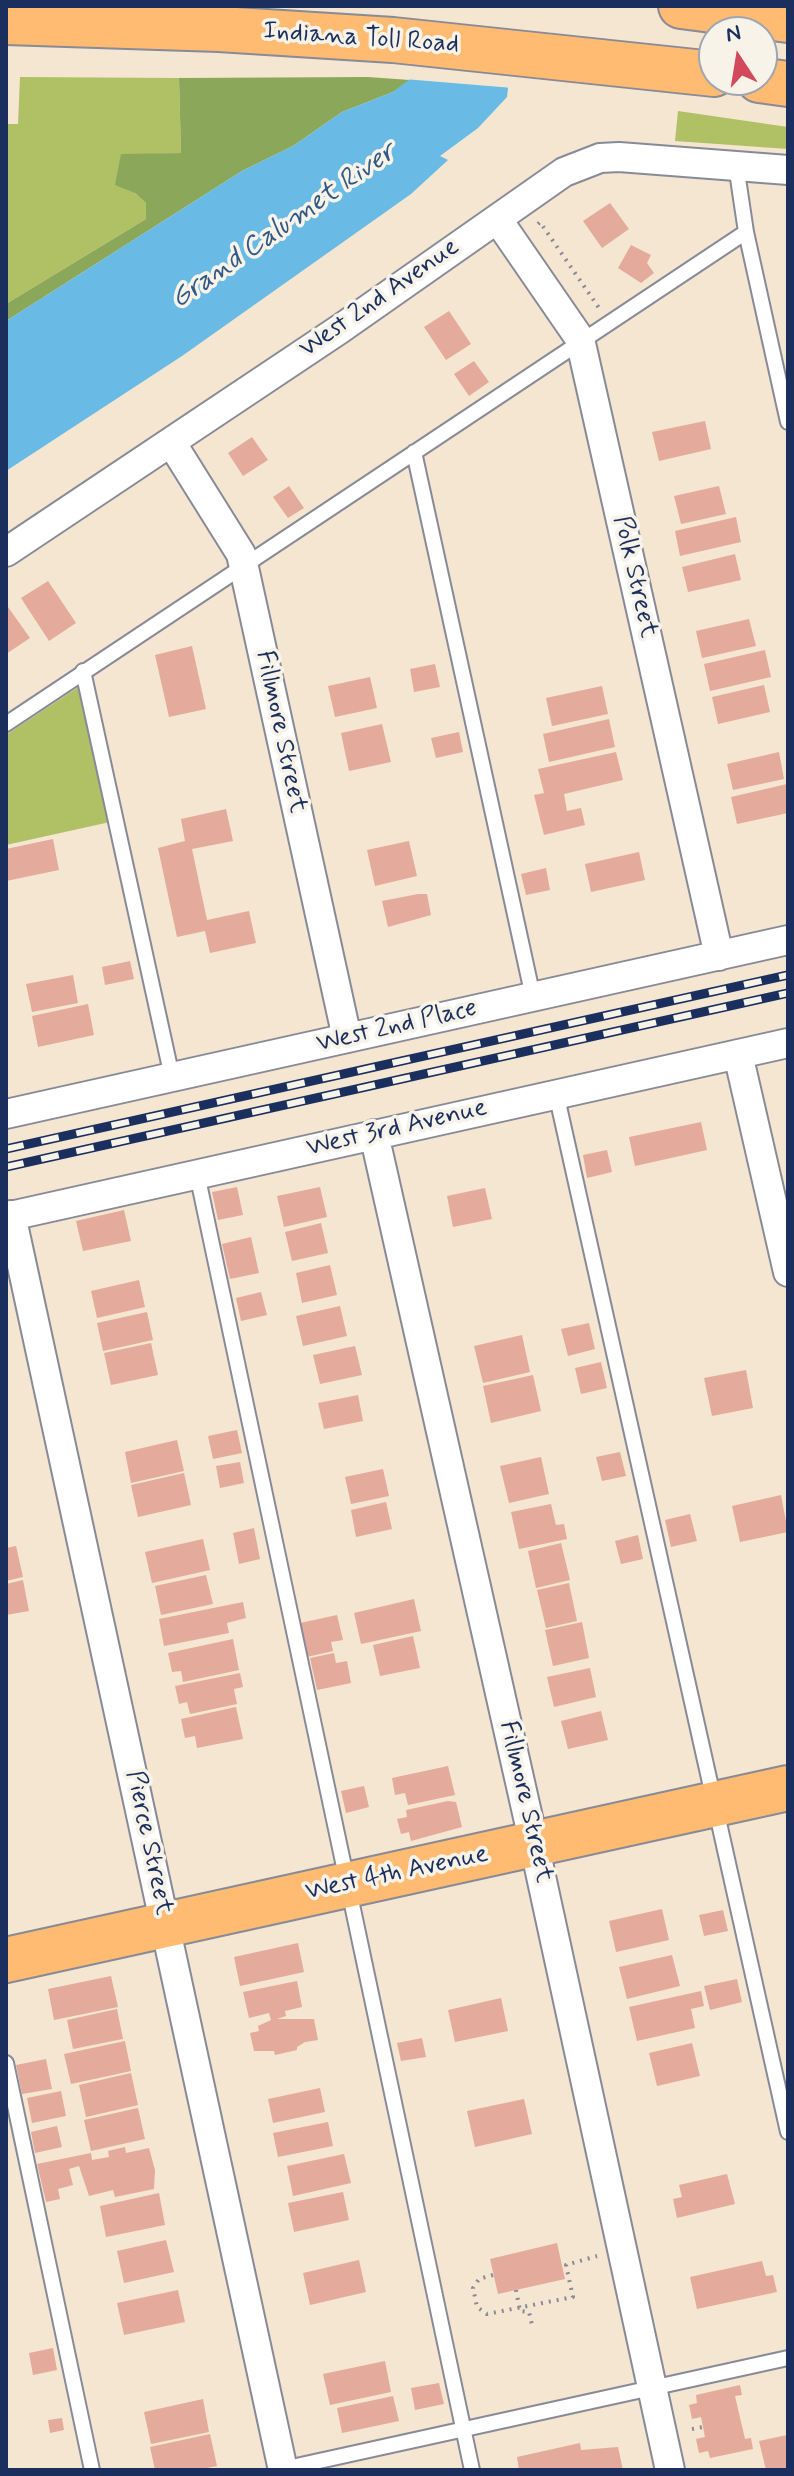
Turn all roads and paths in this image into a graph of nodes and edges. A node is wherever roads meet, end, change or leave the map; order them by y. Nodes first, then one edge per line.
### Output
1 (681, 6) edge
2 (788, 20) edge
3 (6, 22) edge
4 (698, 72) edge
5 (736, 165) junction
6 (788, 170) edge
7 (498, 220) junction
8 (746, 232) junction
9 (580, 339) junction
10 (788, 422) edge
11 (171, 442) junction
12 (414, 452) junction
13 (6, 552) edge
14 (244, 566) junction
15 (83, 671) junction
16 (6, 724) edge
17 (788, 940) edge
18 (719, 956) junction
19 (533, 997) junction
20 (347, 1038) junction
21 (788, 1043) edge
22 (738, 1054) junction
23 (172, 1077) junction
24 (555, 1093) junction
25 (6, 1114) edge
26 (374, 1134) junction
27 (197, 1174) junction
28 (9, 1216) edge
29 (788, 1272) edge
30 (788, 1788) edge
31 (717, 1803) junction
32 (534, 1844) junction
33 (349, 1884) junction
34 (166, 1924) junction
35 (6, 1960) edge
36 (6, 2063) edge
37 (788, 2132) edge
38 (622, 2250) junction
39 (493, 2275) dead end
40 (516, 2290) dead end
41 (520, 2308) junction
42 (533, 2329) dead end
43 (788, 2358) edge
44 (652, 2388) junction
45 (703, 2427) dead end
46 (463, 2429) junction
47 (692, 2429) dead end
48 (92, 2470) edge
49 (281, 2470) edge
50 (472, 2470) edge
51 (670, 2470) edge

1 - 2 main road
3 - 4 main road, Indiana Toll Road
5 - 6 street, West 2nd Avenue
5 - 7 street, West 2nd Avenue
5 - 8 lane
7 - 9 street, Polk Street
7 - 11 street, West 2nd Avenue
8 - 9 lane
8 - 10 lane
9 - 12 lane
9 - 18 street, Polk Street
11 - 13 street, West 2nd Avenue
11 - 14 street, Fillmore Street
12 - 14 lane
12 - 19 lane
14 - 15 lane
14 - 20 street, Fillmore Street
15 - 16 lane
15 - 23 lane
17 - 18 street, West 2nd Place
18 - 19 street, West 2nd Place
19 - 20 street, West 2nd Place
20 - 23 street, West 2nd Place
21 - 22 street, West 3rd Avenue
22 - 24 street, West 3rd Avenue
22 - 29 street
23 - 25 street, West 2nd Place
24 - 26 street, West 3rd Avenue
24 - 31 lane
26 - 27 street, West 3rd Avenue
26 - 32 street, Fillmore Street
27 - 28 street, West 3rd Avenue
27 - 33 lane
28 - 34 street, Pierce Street
30 - 31 main road, West 4th Avenue
31 - 32 main road, West 4th Avenue
31 - 37 lane
32 - 33 main road, West 4th Avenue
32 - 38 street, Fillmore Street
33 - 34 main road, West 4th Avenue
33 - 46 lane
34 - 35 main road, West 4th Avenue
34 - 49 street, Pierce Street
36 - 48 lane
38 - 41 path
38 - 44 street, Fillmore Street
39 - 41 path
40 - 41 path
41 - 42 path
43 - 44 lane
44 - 46 lane
44 - 51 street, Fillmore Street
45 - 47 path
46 - 49 lane
46 - 50 lane

